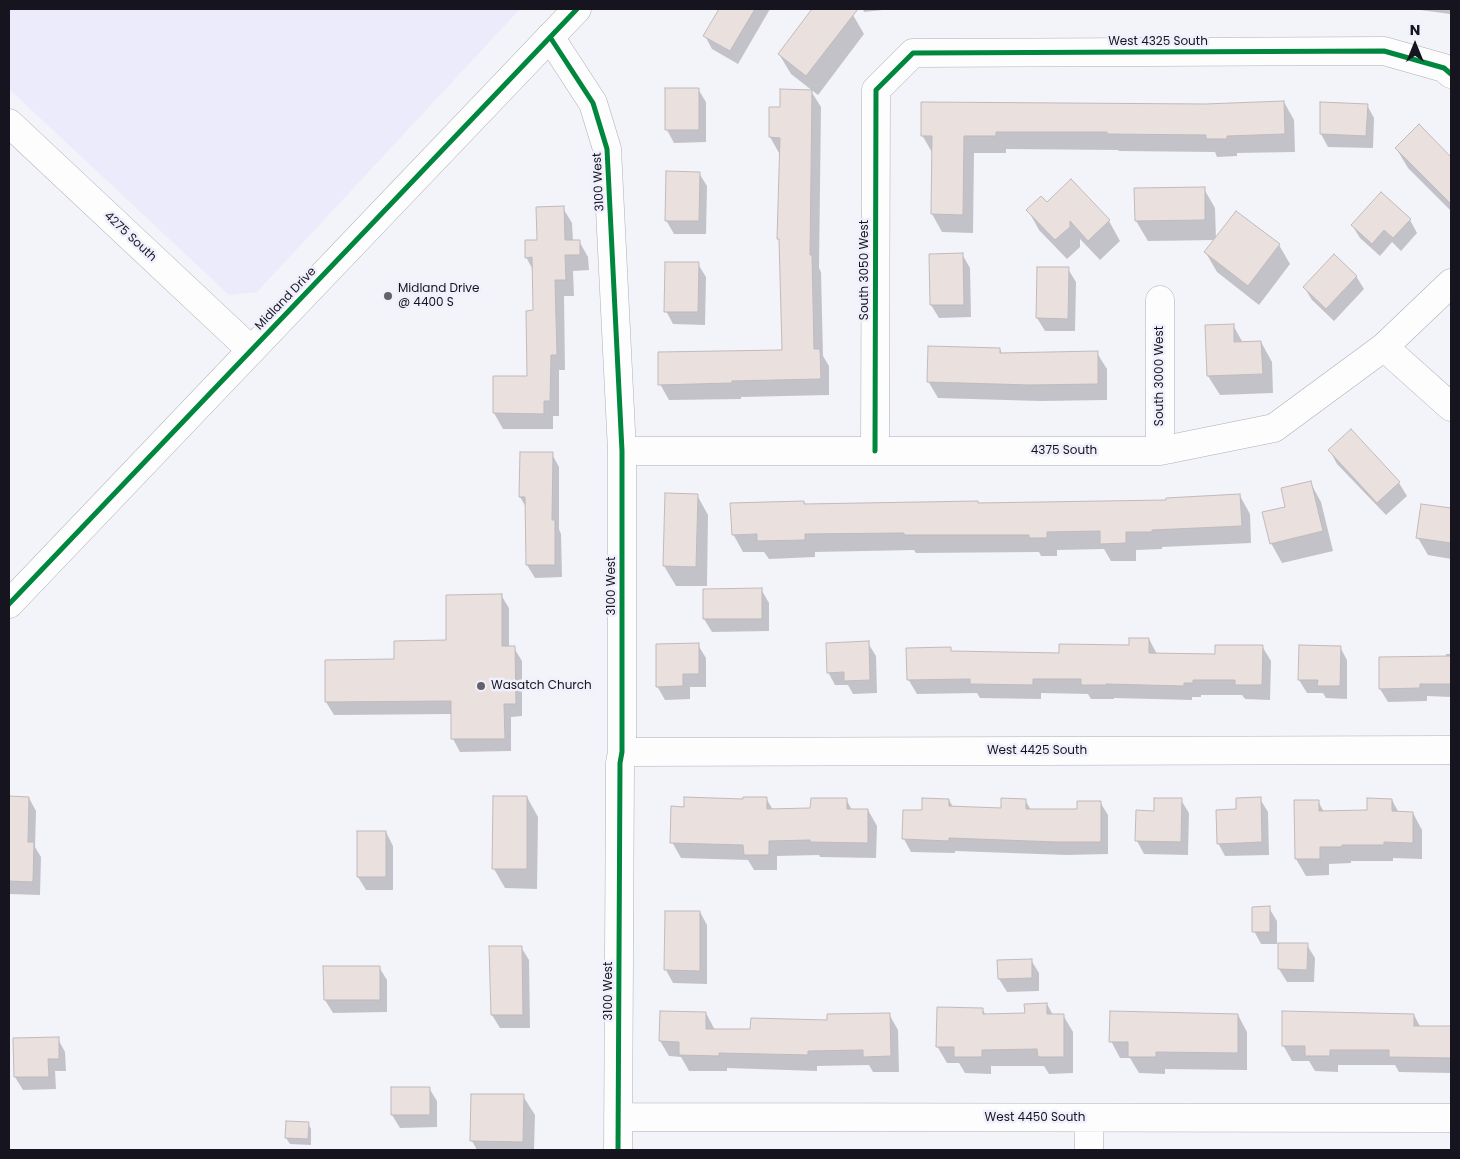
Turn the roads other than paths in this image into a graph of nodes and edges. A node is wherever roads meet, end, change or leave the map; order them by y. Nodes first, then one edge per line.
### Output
1 (577, 9) edge
2 (550, 37) junction
3 (1451, 74) edge
4 (876, 90) joint
5 (9, 124) edge
6 (1451, 282) edge
7 (1160, 300) dead end
8 (1384, 347) junction
9 (252, 350) junction
10 (1451, 407) edge
11 (622, 451) junction
12 (875, 451) junction
13 (1160, 451) junction
14 (9, 604) edge
15 (1451, 750) edge
16 (622, 752) junction
17 (618, 1117) junction
18 (1089, 1118) junction
19 (1451, 1118) edge
20 (618, 1150) edge
21 (1089, 1150) edge

1 - 2 street, Midland Drive
2 - 9 street, Midland Drive
2 - 11 street, 3100 West
3 - 4 street, West 4325 South
4 - 12 street, South 3050 West
5 - 9 street, 4275 South
6 - 8 street, 4375 South
7 - 13 street, South 3000 West
8 - 10 street
8 - 13 street, 4375 South
9 - 14 street, Midland Drive
11 - 12 street, 4375 South
11 - 16 street, 3100 West
12 - 13 street, 4375 South
15 - 16 street, West 4425 South
16 - 17 street, 3100 West
17 - 18 street, West 4450 South
17 - 20 street, 3100 West
18 - 19 street, West 4450 South
18 - 21 street

